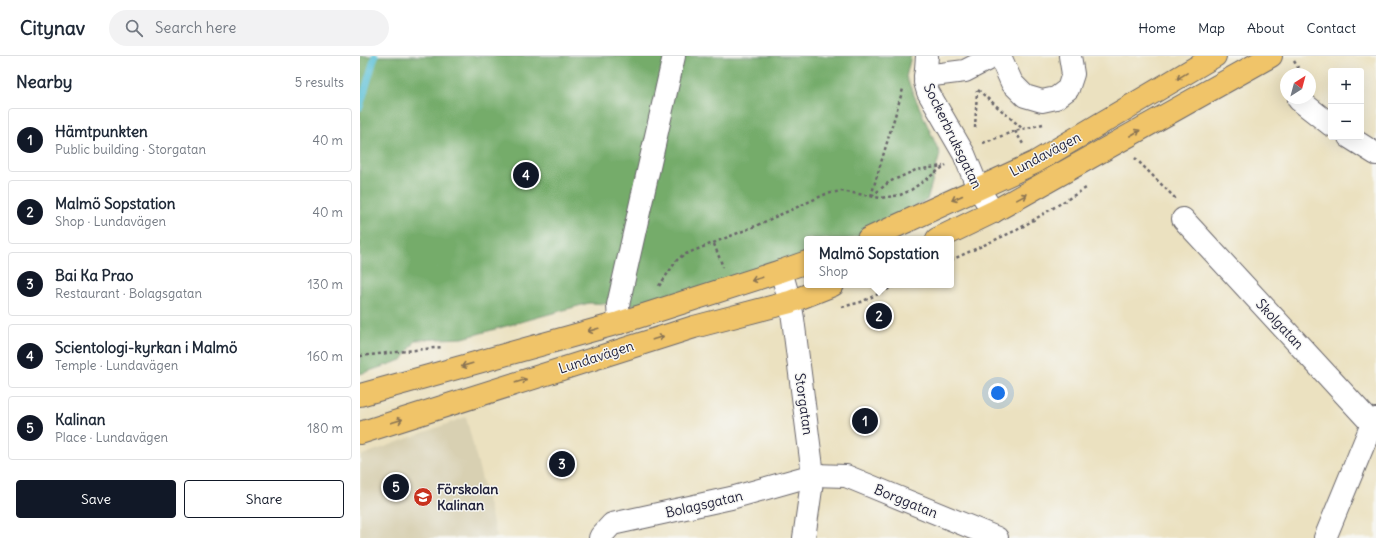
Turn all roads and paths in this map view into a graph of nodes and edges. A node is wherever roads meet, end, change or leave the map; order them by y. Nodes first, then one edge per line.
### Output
1 (674, 56) edge
2 (994, 56) edge
3 (1000, 56) edge
4 (1070, 56) edge
5 (1215, 56) edge
6 (1271, 56) edge
7 (1294, 61) dead end
8 (926, 66) edge
9 (1298, 68) edge
10 (1304, 104) edge
11 (1328, 123) edge
12 (1023, 129) dead end
13 (978, 132) dead end
14 (981, 137) dead end
15 (1354, 140) edge
16 (984, 143) dead end
17 (1376, 154) edge
18 (1135, 158) dead end
19 (978, 188) junction
20 (871, 196) junction
21 (993, 212) junction
22 (1183, 219) joint
23 (874, 236) edge
24 (943, 236) edge
25 (804, 263) edge
26 (781, 271) junction
27 (825, 288) edge
28 (655, 290) dead end
29 (790, 302) junction
30 (619, 323) junction
31 (444, 347) dead end
32 (360, 356) edge
33 (360, 395) edge
34 (1374, 421) edge
35 (360, 433) edge
36 (813, 475) junction
37 (600, 538) edge
38 (804, 538) edge
39 (997, 538) edge
40 (1325, 538) edge

1 - 30 street
2 - 8 street
3 - 4 street
5 -> 19 main road, Lundavägen
21 -> 6 main road, Lundavägen
7 - 9 path
8 - 19 street, Sockerbruksgatan
8 - 20 path
10 - 11 street
12 - 13 path
14 - 16 path
15 - 17 street
18 - 22 path
19 - 21 street, Sockerbruksgatan
19 -> 23 main road, Lundavägen
20 - 20 path
20 - 28 path
21 - 24 main road, Lundavägen
22 - 34 street, Skolgatan
25 - 26 main road, Lundavägen
26 - 29 street, Storgatan
26 -> 30 main road, Lundavägen
27 - 29 main road, Lundavägen
35 -> 29 main road, Lundavägen
29 - 36 street, Storgatan
30 -> 33 main road, Lundavägen
31 - 32 path
34 - 40 street
36 - 37 street, Bolagsgatan
36 - 38 street, Storgatan
36 - 39 street, Borggatan

